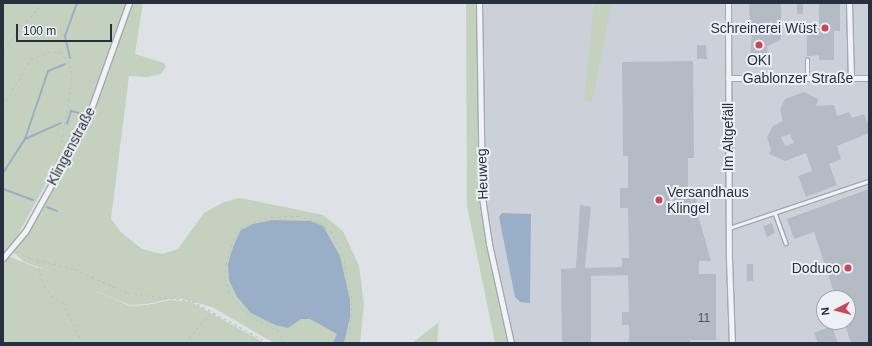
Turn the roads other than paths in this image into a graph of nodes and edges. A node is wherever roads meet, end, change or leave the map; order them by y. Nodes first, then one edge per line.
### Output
1 (129, 3) edge
2 (479, 3) edge
3 (728, 3) edge
4 (849, 3) edge
5 (807, 60) dead end
6 (807, 77) junction
7 (728, 78) junction
8 (869, 78) edge
9 (851, 79) junction
10 (869, 181) edge
11 (775, 213) junction
12 (729, 228) junction
13 (786, 243) dead end
14 (3, 258) edge
15 (511, 343) edge
16 (732, 343) edge

1 - 14 street, Klingenstraße
2 - 15 street, Heuweg
3 - 7 street, Im Altgefäll
4 - 9 street
5 - 6 lane
6 - 7 street, Gablonzer Straße
6 - 9 street, Gablonzer Straße
7 - 12 street, Im Altgefäll
8 - 9 street, Gablonzer Straße
10 - 11 lane
11 - 12 lane
11 - 13 lane
12 - 16 street, Im Altgefäll

